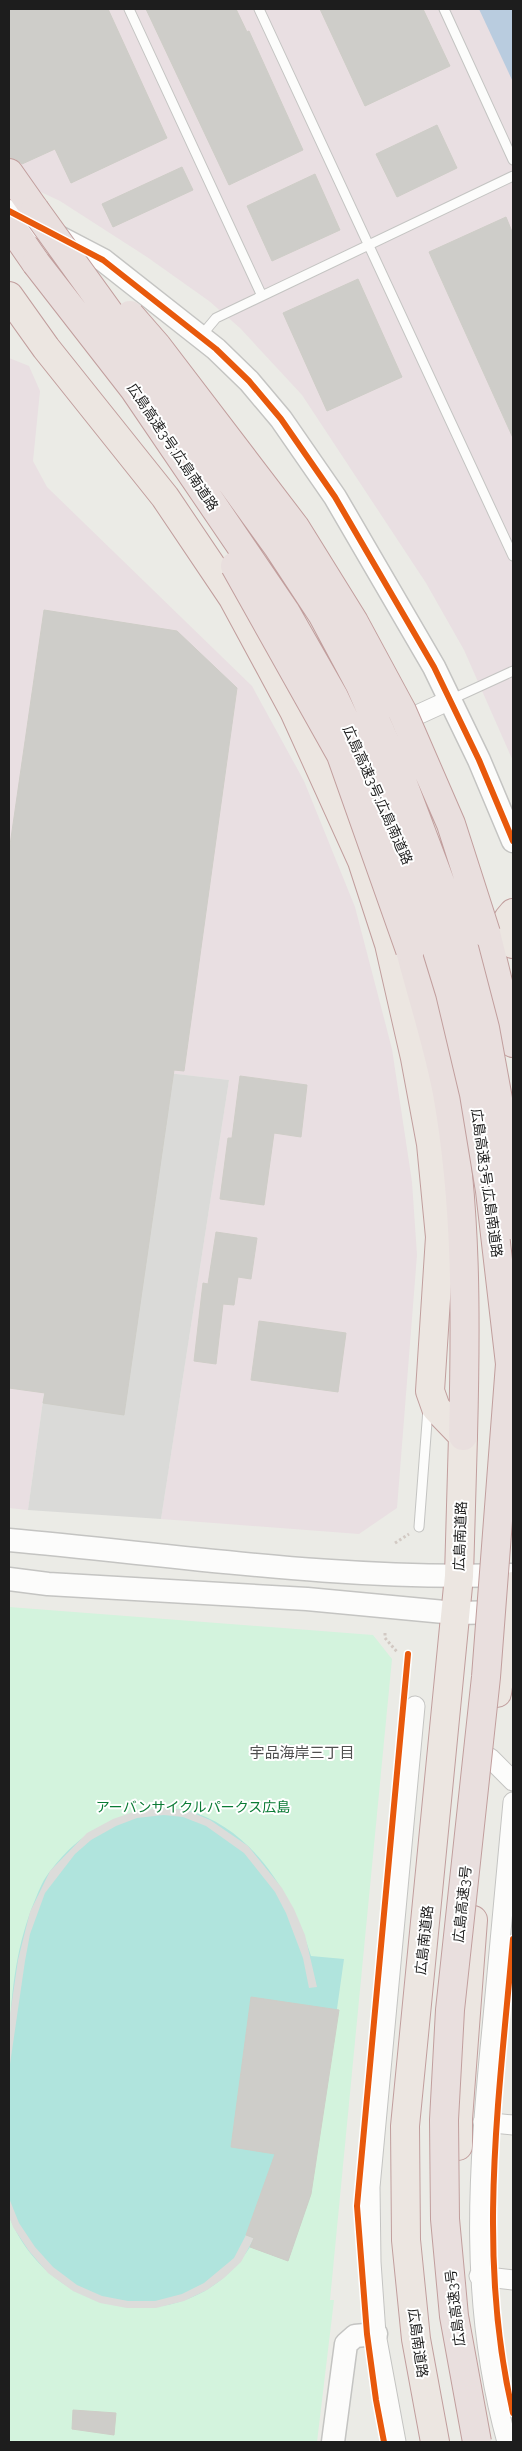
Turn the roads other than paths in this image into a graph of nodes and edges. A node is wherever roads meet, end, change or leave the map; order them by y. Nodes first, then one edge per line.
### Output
1 (129, 9) edge
2 (259, 9) edge
3 (444, 9) edge
4 (513, 160) edge
5 (9, 173) edge
6 (513, 176) edge
7 (22, 210) edge
8 (9, 224) edge
9 (369, 245) junction
10 (36, 263) junction
11 (9, 296) edge
12 (262, 296) junction
13 (201, 337) junction
14 (513, 556) edge
15 (513, 671) edge
16 (450, 700) junction
17 (317, 762) junction
18 (513, 841) edge
19 (513, 913) edge
20 (513, 944) edge
21 (513, 1043) edge
22 (513, 1268) edge
23 (510, 1364) junction
24 (430, 1391) junction
25 (464, 1436) junction
26 (419, 1527) dead end
27 (9, 1540) edge
28 (513, 1574) edge
29 (459, 1576) junction
30 (9, 1579) edge
31 (512, 1603) edge
32 (455, 1613) junction
33 (415, 1706) dead end
34 (490, 1758) junction
35 (443, 1760) junction
36 (513, 1781) edge
37 (408, 1786) junction
38 (513, 1802) edge
39 (511, 1854) edge
40 (466, 1999) junction
41 (492, 2029) junction
42 (483, 2122) junction
43 (513, 2125) edge
44 (479, 2276) junction
45 (513, 2280) edge
46 (376, 2334) junction
47 (333, 2442) edge
48 (396, 2442) edge
49 (436, 2442) edge
50 (477, 2442) edge
51 (483, 2442) edge
52 (507, 2442) edge

1 - 12 lane
2 - 9 lane
3 - 4 lane
5 - 7 highway, 広島高速3号;広島南道路
6 - 9 lane
7 - 13 street
7 - 21 highway, bridge
7 - 22 highway, 広島高速3号;広島南道路, bridge
8 - 10 highway, 広島高速3号;広島南道路
9 - 12 lane
9 - 14 lane
10 - 23 highway, 広島高速3号;広島南道路, bridge
10 - 25 highway, bridge
11 - 17 highway
12 - 13 lane
13 - 16 street
15 - 16 lane
16 - 17 street
16 - 18 street
17 - 24 highway
19 - 20 highway
22 - 23 highway, 広島高速3号;広島南道路, bridge
23 - 50 highway, 広島高速3号, bridge
24 - 25 highway
24 - 26 lane
25 - 29 highway, 広島南道路
27 - 29 street
28 - 29 street
29 - 32 highway, 広島南道路
30 - 32 street
31 - 32 street
31 - 34 highway
32 - 35 highway, 広島南道路
33 - 37 street
34 - 36 street
34 - 40 highway
35 - 37 street
35 - 49 highway, 広島南道路
37 - 46 street
38 - 39 street
39 - 41 street
40 - 41 street
40 - 51 highway
41 - 42 street
42 - 43 street
42 - 44 street
44 - 45 street
44 - 52 street
46 - 47 street
46 - 48 street

